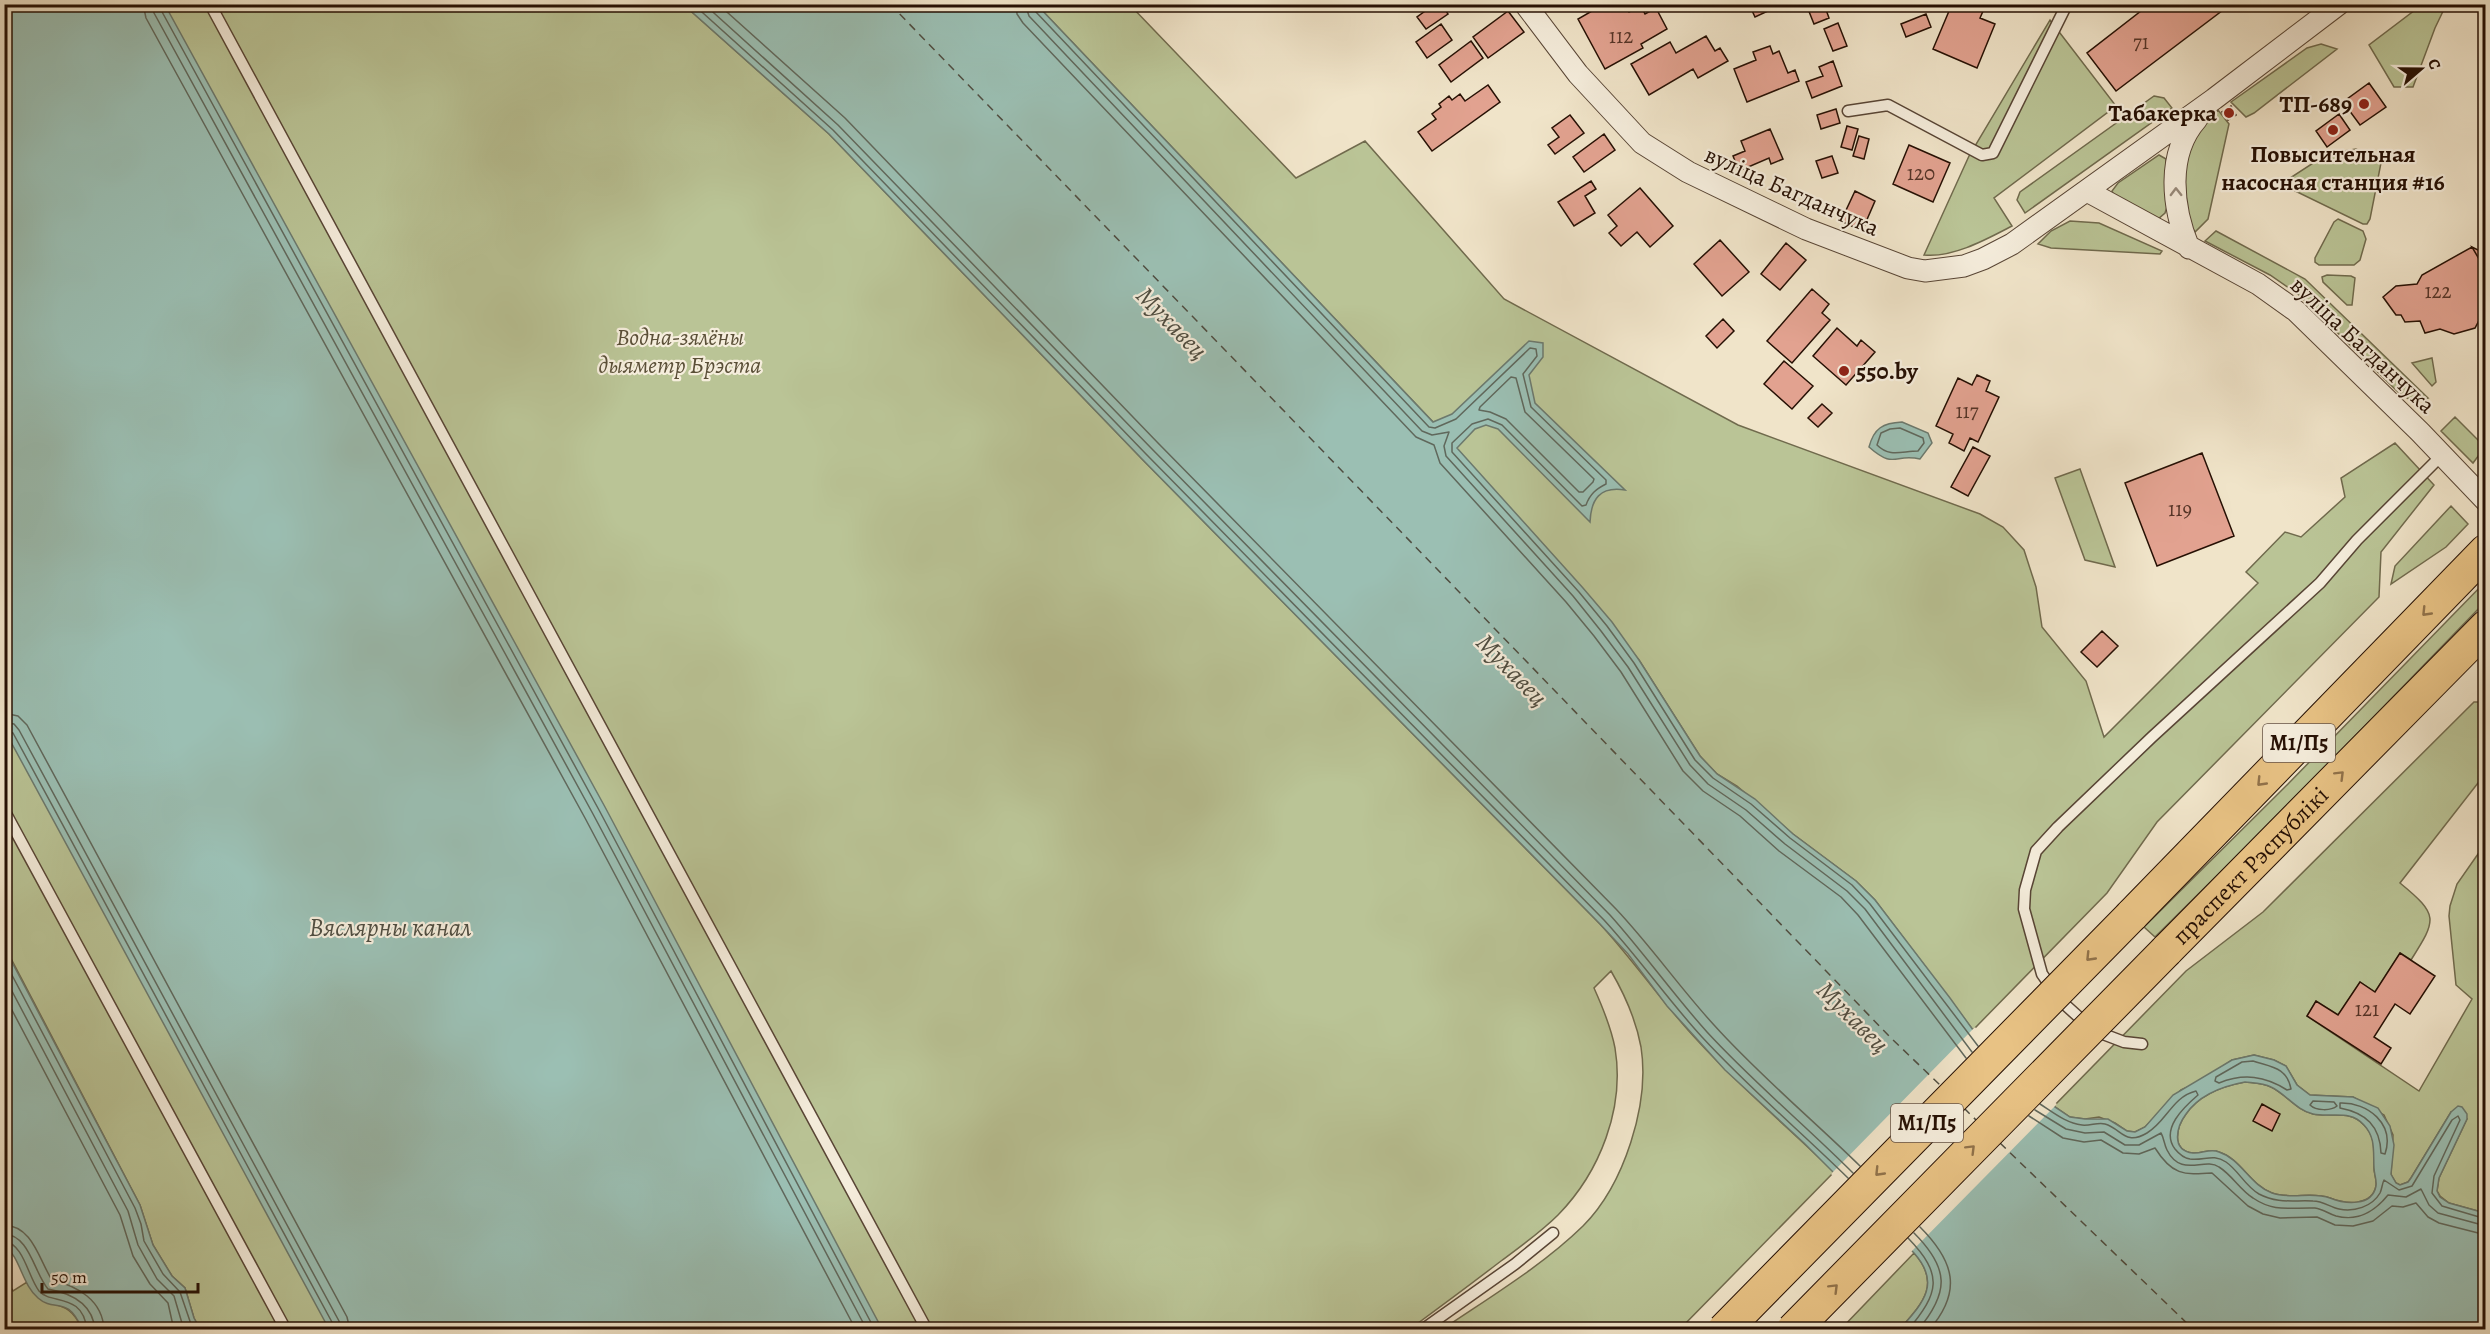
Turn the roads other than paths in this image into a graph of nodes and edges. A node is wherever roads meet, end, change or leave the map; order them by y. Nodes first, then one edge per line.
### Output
1 (210, 4) edge
2 (1525, 4) edge
3 (2067, 4) edge
4 (2326, 8) edge
5 (2214, 99) junction
6 (1848, 111) dead end
7 (2087, 191) junction
8 (2189, 248) junction
9 (2442, 455) junction
10 (2486, 501) edge
11 (2476, 560) edge
12 (2486, 627) edge
13 (4, 810) edge
14 (2142, 1044) dead end
15 (1553, 1233) dead end
16 (286, 1329) edge
17 (927, 1329) edge
18 (1422, 1329) edge
19 (1724, 1329) edge
20 (1793, 1329) edge

1 - 17 lane
2 - 7 street, вуліца Багданчука
3 - 6 lane
4 - 5 street, вуліца Багданчука
5 - 7 street, вуліца Багданчука
8 -> 5 street, вуліца Багданчука
7 - 8 street, вуліца Багданчука
8 - 9 street, вуліца Багданчука
9 - 10 street, вуліца Багданчука
9 - 14 lane
11 -> 19 highway, праспект Рэспублікі / М1/П5, bridge
20 -> 12 highway, праспект Рэспублікі / М1/П5, bridge
13 - 16 lane
15 - 18 lane

